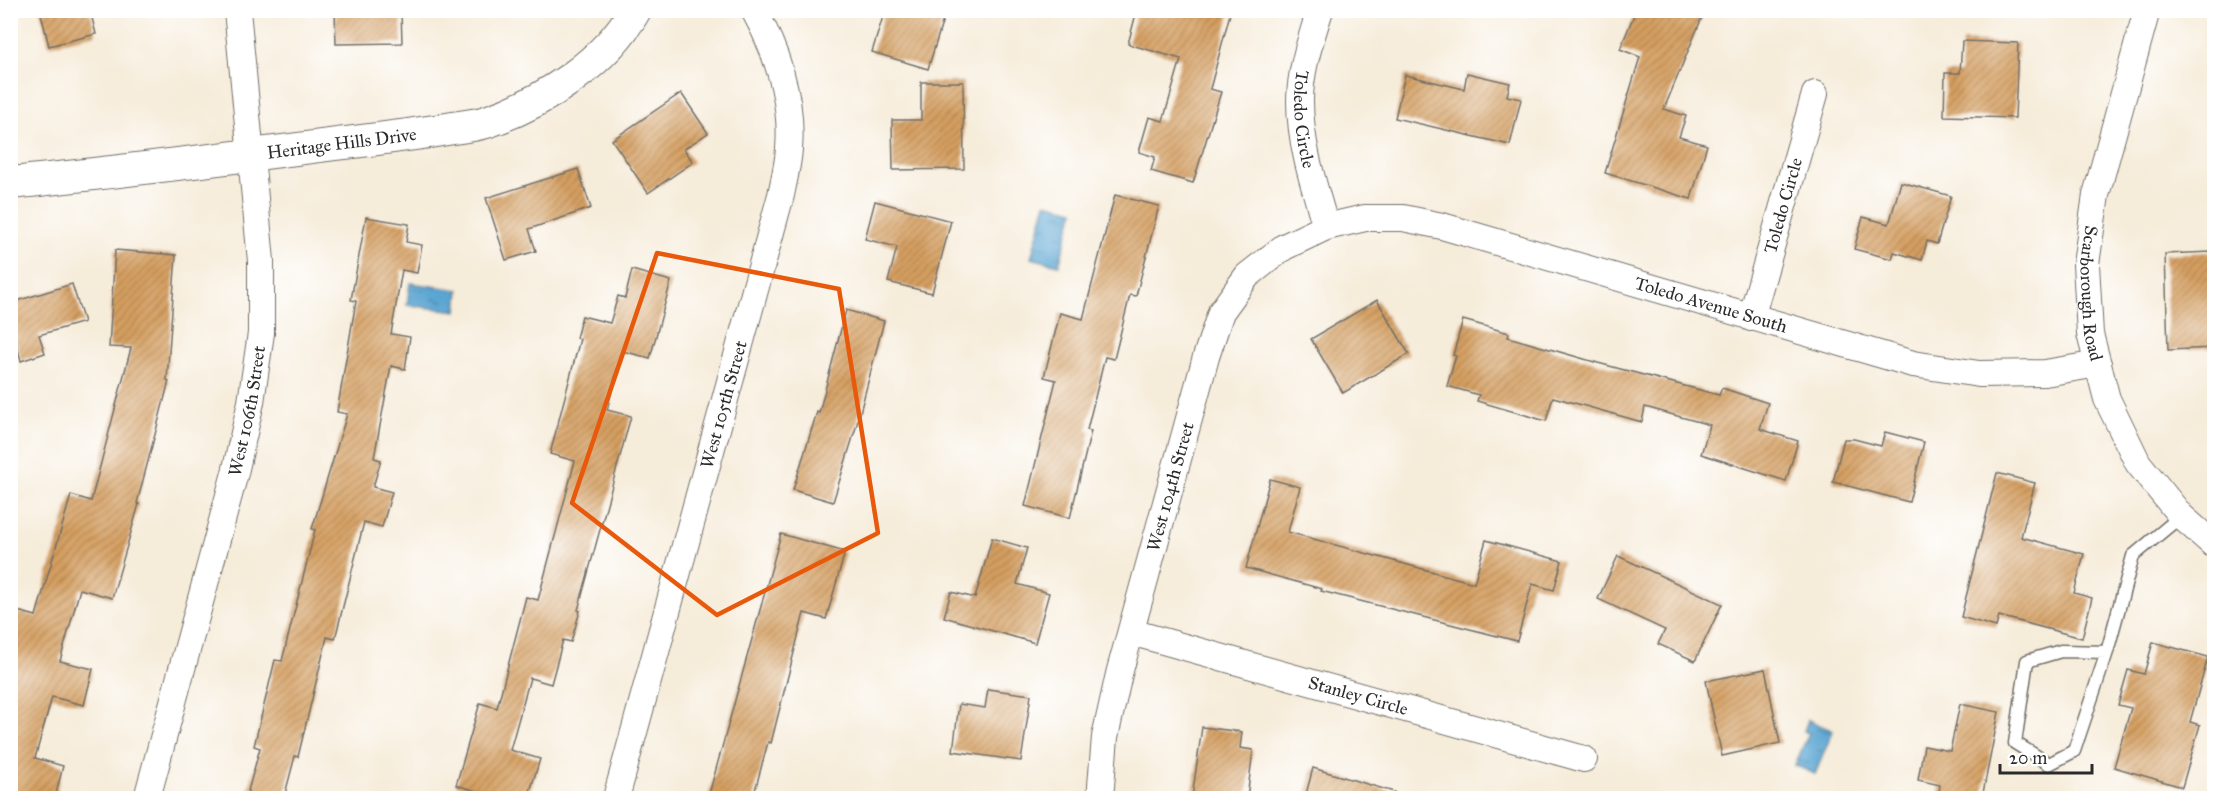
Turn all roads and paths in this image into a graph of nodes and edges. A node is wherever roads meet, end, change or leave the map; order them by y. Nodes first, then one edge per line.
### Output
1 (237, 10) edge
2 (635, 10) edge
3 (754, 10) edge
4 (1320, 10) edge
5 (2147, 10) edge
6 (1815, 94) dead end
7 (250, 155) junction
8 (10, 183) edge
9 (1326, 227) junction
10 (1751, 318) junction
11 (2098, 364) junction
12 (2181, 516) junction
13 (2214, 545) edge
14 (1131, 632) junction
15 (2107, 652) junction
16 (1584, 759) dead end
17 (147, 798) edge
18 (616, 798) edge
19 (1100, 798) edge

1 - 7 street, West 106th Street
2 - 7 street, Heritage Hills Drive
3 - 18 street, West 105th Street
4 - 9 street, Toledo Circle
5 - 11 street, Scarborough Road
6 - 10 street, Toledo Circle
7 - 8 street, Heritage Hills Drive
7 - 17 street, West 106th Street
9 - 10 street, Toledo Avenue South
9 - 14 street, West 104th Street
10 - 11 street, Toledo Avenue South
11 - 12 street, Scarborough Road
12 - 13 street, Scarborough Road
12 - 15 lane
14 - 16 street, Stanley Circle
14 - 19 street, West 104th Street
15 - 15 lane

